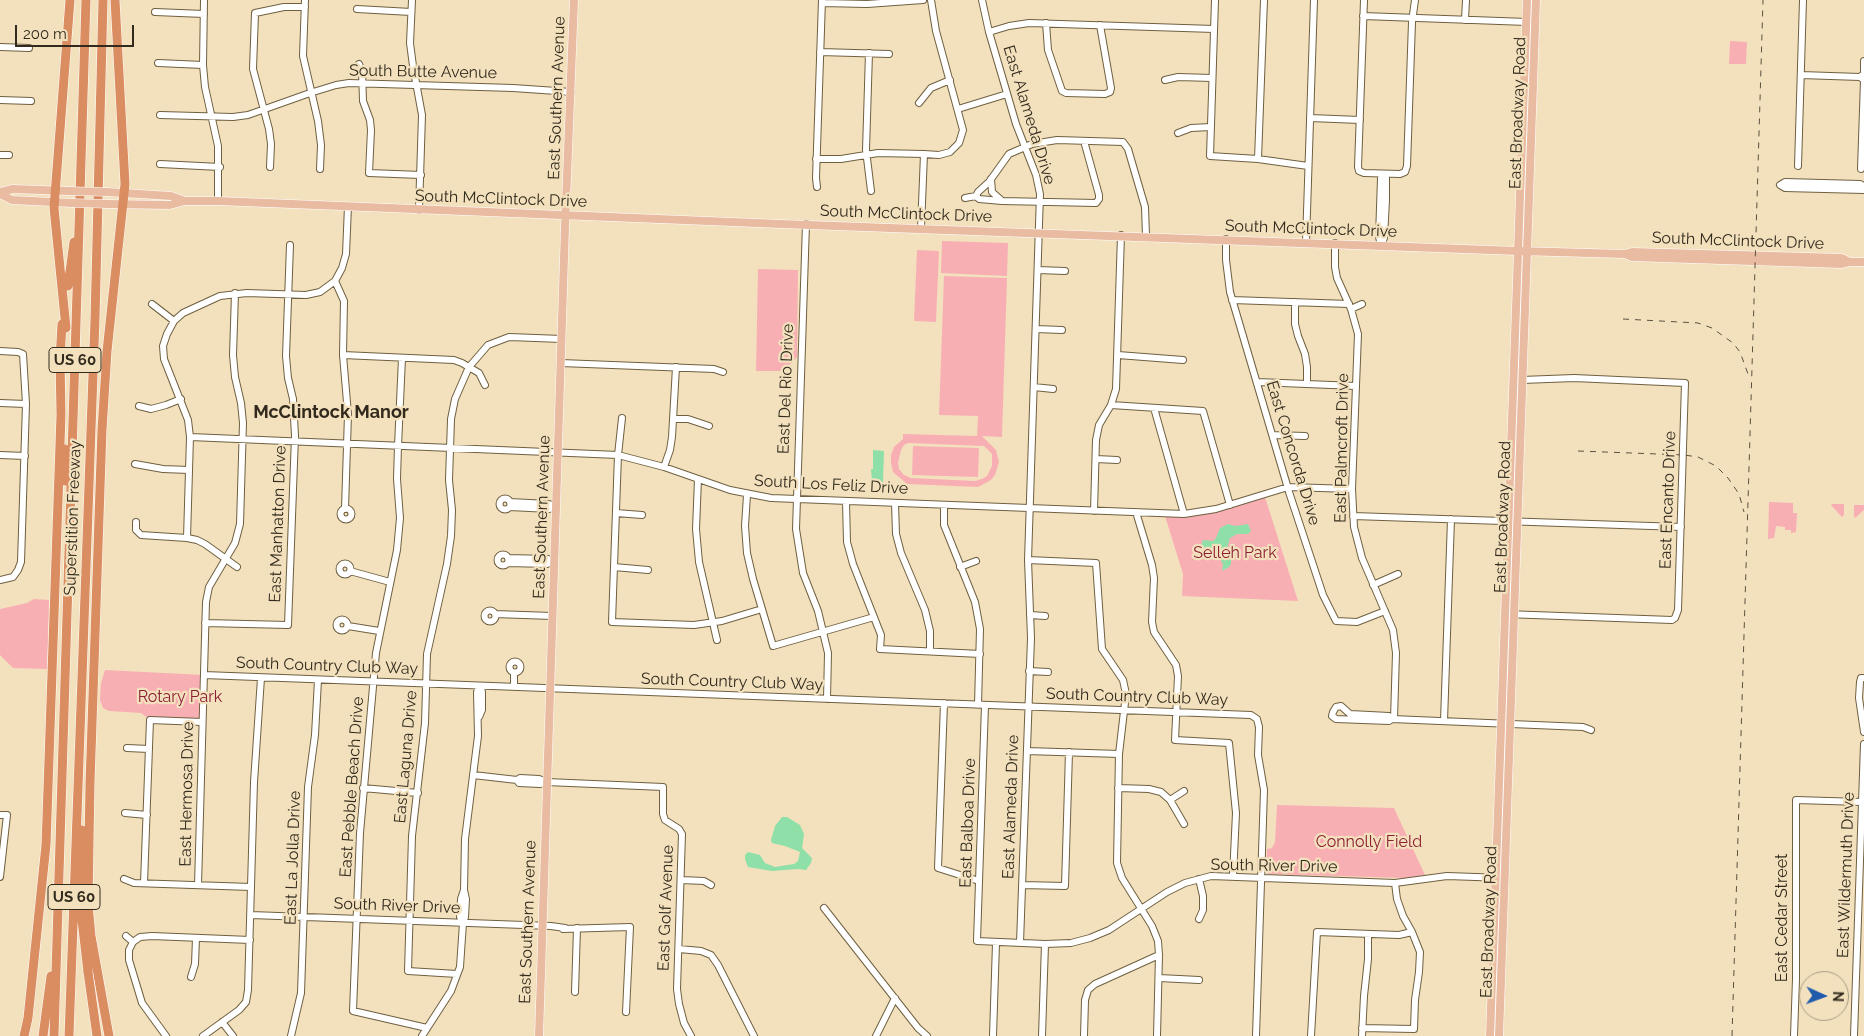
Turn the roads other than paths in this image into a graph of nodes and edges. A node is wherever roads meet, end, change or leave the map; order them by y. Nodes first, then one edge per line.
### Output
1 (70, 0) edge
2 (86, 0) edge
3 (103, 0) edge
4 (116, 0) edge
5 (204, 0) edge
6 (412, 0) edge
7 (574, 0) edge
8 (923, 0) edge
9 (931, 0) edge
10 (982, 0) edge
11 (1214, 0) edge
12 (1264, 0) edge
13 (1314, 0) edge
14 (1364, 0) edge
15 (1415, 0) edge
16 (1466, 0) edge
17 (1527, 0) edge
18 (1536, 0) edge
19 (1803, 0) edge
20 (822, 1) edge
21 (305, 4) edge
22 (357, 9) dead end
23 (155, 12) dead end
24 (411, 12) junction
25 (204, 14) junction
26 (1363, 16) junction
27 (1413, 18) junction
28 (1465, 20) junction
29 (1527, 22) junction
30 (1535, 22) junction
31 (1046, 23) junction
32 (1100, 25) junction
33 (1214, 29) junction
34 (989, 32) junction
35 (0, 47) edge
36 (29, 48) dead end
37 (820, 52) junction
38 (869, 54) junction
39 (889, 54) dead end
40 (1864, 60) edge
41 (158, 63) dead end
42 (359, 64) dead end
43 (203, 65) junction
44 (1801, 75) junction
45 (1863, 77) edge
46 (1212, 78) junction
47 (950, 80) junction
48 (1165, 80) dead end
49 (362, 82) junction
50 (417, 84) junction
51 (571, 92) junction
52 (310, 93) junction
53 (1007, 94) junction
54 (0, 100) edge
55 (31, 101) dead end
56 (919, 103) dead end
57 (958, 109) junction
58 (264, 110) junction
59 (160, 114) dead end
60 (212, 117) junction
61 (1310, 118) junction
62 (1360, 120) junction
63 (83, 125) junction
64 (1210, 127) junction
65 (1178, 133) dead end
66 (1523, 133) junction
67 (1531, 134) junction
68 (1084, 141) junction
69 (1024, 147) junction
70 (866, 154) junction
71 (924, 154) junction
72 (0, 155) edge
73 (9, 155) dead end
74 (816, 159) junction
75 (1258, 159) junction
76 (160, 164) dead end
77 (1308, 166) junction
78 (1798, 166) dead end
79 (220, 167) junction
80 (270, 167) dead end
81 (320, 169) dead end
82 (1861, 169) dead end
83 (1384, 174) junction
84 (421, 175) junction
85 (992, 180) junction
86 (818, 187) dead end
87 (1864, 188) edge
88 (56, 190) junction
89 (871, 191) dead end
90 (0, 193) edge
91 (124, 193) junction
92 (976, 196) junction
93 (965, 198) dead end
94 (186, 201) junction
95 (218, 201) junction
96 (1002, 201) junction
97 (54, 202) junction
98 (1040, 202) junction
99 (124, 205) junction
100 (348, 206) junction
101 (419, 210) junction
102 (566, 216) junction
103 (806, 224) junction
104 (921, 228) junction
105 (1039, 232) junction
106 (1121, 235) junction
107 (1146, 236) junction
108 (1226, 239) junction
109 (1306, 242) junction
110 (1335, 243) junction
111 (290, 245) dead end
112 (1381, 245) junction
113 (1518, 251) junction
114 (1527, 251) junction
115 (1864, 262) edge
116 (1038, 270) junction
117 (1065, 271) dead end
118 (335, 281) junction
119 (68, 286) dead end
120 (236, 293) junction
121 (288, 294) junction
122 (1232, 300) junction
123 (1295, 302) junction
124 (152, 304) dead end
125 (1362, 304) dead end
126 (1350, 306) junction
127 (95, 319) junction
128 (174, 321) junction
129 (62, 324) dead end
130 (1036, 329) junction
131 (1062, 330) dead end
132 (562, 339) junction
133 (1515, 339) junction
134 (0, 351) edge
135 (343, 356) junction
136 (1118, 356) junction
137 (1523, 356) junction
138 (402, 358) junction
139 (1183, 360) dead end
140 (561, 362) junction
141 (469, 367) junction
142 (676, 367) junction
143 (723, 372) dead end
144 (1522, 380) junction
145 (1257, 382) junction
146 (1514, 383) junction
147 (485, 384) dead end
148 (1307, 384) junction
149 (1356, 386) junction
150 (1034, 388) junction
151 (1053, 388) dead end
152 (181, 399) junction
153 (0, 403) edge
154 (26, 404) junction
155 (1111, 405) junction
156 (139, 406) dead end
157 (1154, 408) junction
158 (622, 418) dead end
159 (674, 419) junction
160 (709, 426) dead end
161 (1272, 435) junction
162 (1305, 436) dead end
163 (190, 438) junction
164 (242, 440) junction
165 (295, 442) junction
166 (347, 444) junction
167 (398, 446) junction
168 (450, 448) junction
169 (558, 452) junction
170 (0, 455) edge
171 (618, 455) junction
172 (25, 456) junction
173 (1096, 459) junction
174 (1117, 460) dead end
175 (135, 464) dead end
176 (664, 467) junction
177 (189, 470) junction
178 (698, 479) junction
179 (1288, 487) junction
180 (1352, 489) junction
181 (747, 495) junction
182 (796, 499) junction
183 (846, 502) junction
184 (895, 503) junction
185 (510, 504) dead end
186 (944, 505) junction
187 (1230, 505) junction
188 (556, 506) junction
189 (1030, 508) junction
190 (345, 509) dead end
191 (1094, 510) junction
192 (1136, 512) junction
193 (616, 513) junction
194 (1184, 514) junction
195 (642, 515) dead end
196 (1353, 516) junction
197 (1451, 519) junction
198 (1513, 521) junction
199 (136, 522) dead end
200 (1681, 527) junction
201 (187, 538) junction
202 (99, 546) junction
203 (226, 560) junction
204 (508, 560) dead end
205 (1028, 560) junction
206 (976, 561) dead end
207 (554, 562) junction
208 (237, 567) dead end
209 (614, 567) junction
210 (960, 567) junction
211 (648, 570) dead end
212 (350, 571) dead end
213 (1398, 574) dead end
214 (0, 580) edge
215 (390, 582) junction
216 (1373, 585) junction
217 (67, 595) junction
218 (762, 610) junction
219 (1386, 610) junction
220 (495, 614) dead end
221 (1505, 614) junction
222 (1514, 614) junction
223 (552, 616) junction
224 (1030, 616) junction
225 (1045, 616) dead end
226 (874, 617) junction
227 (714, 622) junction
228 (205, 623) junction
229 (348, 626) dead end
230 (379, 631) junction
231 (824, 632) junction
232 (717, 640) dead end
233 (930, 651) junction
234 (980, 654) junction
235 (1029, 671) junction
236 (1048, 672) dead end
237 (514, 673) dead end
238 (204, 675) junction
239 (261, 678) junction
240 (1862, 678) edge
241 (318, 680) junction
242 (374, 682) junction
243 (426, 684) junction
244 (480, 686) junction
245 (514, 687) junction
246 (550, 689) junction
247 (827, 699) junction
248 (944, 703) junction
249 (982, 705) junction
250 (1028, 707) junction
251 (1125, 710) junction
252 (1177, 712) junction
253 (1393, 719) junction
254 (1444, 721) junction
255 (202, 722) junction
256 (1506, 724) junction
257 (1591, 730) dead end
258 (1864, 732) edge
259 (1864, 744) edge
260 (127, 748) dead end
261 (149, 749) junction
262 (1027, 751) junction
263 (1069, 752) junction
264 (1119, 754) junction
265 (79, 759) junction
266 (473, 775) junction
267 (547, 782) junction
268 (363, 788) junction
269 (1118, 788) junction
270 (1184, 791) dead end
271 (418, 793) junction
272 (1170, 800) junction
273 (1862, 802) junction
274 (125, 813) dead end
275 (147, 814) junction
276 (4, 815) edge
277 (1184, 824) dead end
278 (61, 836) junction
279 (1234, 876) junction
280 (1261, 877) junction
281 (0, 878) edge
282 (1500, 878) junction
283 (124, 879) dead end
284 (1199, 879) junction
285 (681, 880) junction
286 (979, 881) junction
287 (1395, 882) junction
288 (144, 883) junction
289 (198, 885) junction
290 (711, 885) dead end
291 (1022, 885) junction
292 (252, 888) junction
293 (824, 908) dead end
294 (1142, 910) junction
295 (250, 915) junction
296 (305, 917) junction
297 (357, 919) junction
298 (1198, 919) dead end
299 (410, 921) junction
300 (463, 923) junction
301 (542, 926) junction
302 (577, 928) junction
303 (1412, 932) junction
304 (1368, 934) junction
305 (126, 936) dead end
306 (196, 938) junction
307 (250, 940) junction
308 (133, 942) junction
309 (977, 942) joint
310 (996, 943) junction
311 (1020, 943) junction
312 (1045, 944) junction
313 (679, 949) junction
314 (1159, 955) junction
315 (95, 956) junction
316 (458, 974) junction
317 (1860, 974) edge
318 (191, 977) dead end
319 (1159, 978) junction
320 (1199, 980) dead end
321 (575, 992) dead end
322 (895, 998) junction
323 (626, 1012) dead end
324 (222, 1022) junction
325 (1490, 1026) junction
326 (1499, 1026) junction
327 (427, 1028) junction
328 (1362, 1028) junction
329 (24, 1036) edge
330 (42, 1036) edge
331 (54, 1036) edge
332 (69, 1036) edge
333 (96, 1036) edge
334 (109, 1036) edge
335 (166, 1036) edge
336 (203, 1036) edge
337 (233, 1036) edge
338 (291, 1036) edge
339 (422, 1036) edge
340 (538, 1036) edge
341 (691, 1036) edge
342 (754, 1036) edge
343 (876, 1036) edge
344 (927, 1036) edge
345 (993, 1036) edge
346 (1042, 1036) edge
347 (1084, 1036) edge
348 (1157, 1036) edge
349 (1256, 1036) edge
350 (1311, 1036) edge
351 (1362, 1036) edge
352 (1490, 1036) edge
353 (1499, 1036) edge
354 (1794, 1036) edge
355 (1854, 1036) edge

1 - 88 highway
2 - 63 highway, Superstition Freeway / US 60
3 - 127 highway, Superstition Freeway / US 60
4 - 91 highway
5 - 25 street
6 - 24 street
7 - 51 main road, East Southern Avenue
8 - 20 street
9 - 47 street
10 - 34 street, East Alameda Drive
11 - 33 street
12 - 75 street
13 - 61 street
14 - 26 street
15 - 27 street
16 - 28 street
17 - 29 main road, East Broadway Road
18 - 30 main road, East Broadway Road
19 - 44 street
20 - 37 street
21 - 52 street
21 - 58 street
22 - 24 street
23 - 25 street
24 - 50 street
25 - 43 street
26 - 27 street
26 - 62 street
27 - 28 street
27 - 83 street
28 - 29 street
29 - 30 main road
29 - 66 main road, East Broadway Road
30 - 67 main road, East Broadway Road
31 - 32 street
31 - 32 street
31 - 34 street
32 - 33 street
33 - 46 street
34 - 53 street, East Alameda Drive
35 - 36 street
37 - 38 street
37 - 74 street
38 - 39 street
38 - 70 street
40 - 45 street
41 - 43 street
42 - 49 street
43 - 60 street
44 - 45 street
44 - 78 street
45 - 82 street
46 - 48 street
46 - 64 street
47 - 56 street
47 - 57 street
49 - 50 street, South Butte Avenue
49 - 52 street, South Butte Avenue
49 - 84 street
50 - 51 street, South Butte Avenue
50 - 84 street
51 - 102 main road, East Southern Avenue
52 - 58 street, South Butte Avenue
52 - 81 street
53 - 57 street
53 - 69 street, East Alameda Drive
54 - 55 street
57 - 71 street
58 - 60 street, South Butte Avenue
58 - 80 street
59 - 60 street, South Butte Avenue
60 - 79 street
61 - 62 street
61 - 77 street
62 - 83 street
63 - 119 highway
63 - 217 highway, Superstition Freeway / US 60
64 - 65 street
64 - 75 street
66 - 67 main road
66 - 113 main road, East Broadway Road
67 - 114 main road, East Broadway Road
68 - 69 street
68 - 98 street
68 - 107 street
69 - 85 street
69 - 98 street, East Alameda Drive
70 - 71 street
70 - 74 street
70 - 89 street
71 - 104 street
72 - 73 street
74 - 86 street
75 - 77 street
76 - 79 street
77 - 109 street
79 - 95 street
83 - 112 street
84 - 101 street
85 - 92 street
85 - 96 street
87 - 87 street
88 - 90 main road, South McClintock Drive
88 - 91 main road, South McClintock Drive, bridge
88 - 97 highway
90 - 97 main road, South McClintock Drive
91 - 94 main road, South McClintock Drive
91 - 99 highway
92 - 93 street
92 - 96 street
94 - 95 main road, South McClintock Drive
94 - 99 main road, South McClintock Drive
95 - 100 main road, South McClintock Drive
96 - 98 street
97 - 99 main road, South McClintock Drive, bridge
97 - 217 highway
98 - 105 street, East Alameda Drive
99 - 202 highway
100 - 101 main road, South McClintock Drive
100 - 118 street
101 - 102 main road, South McClintock Drive
102 - 103 main road, South McClintock Drive
102 - 132 main road, East Southern Avenue
103 - 104 main road, South McClintock Drive
103 - 182 street, East Del Rio Drive
104 - 105 main road, South McClintock Drive
105 - 106 main road, South McClintock Drive
105 - 116 street, East Alameda Drive
106 - 107 main road, South McClintock Drive
106 - 136 street
107 - 108 main road, South McClintock Drive
108 - 109 main road, South McClintock Drive
108 - 122 street, East Concorda Drive
109 - 110 main road, South McClintock Drive
110 - 112 main road, South McClintock Drive
110 - 126 street, East Palmcroft Drive
111 - 121 street, East Manhatton Drive
112 - 113 main road, South McClintock Drive
113 - 114 main road, South McClintock Drive
113 - 133 main road, East Broadway Road
114 - 115 main road, South McClintock Drive
114 - 137 main road, East Broadway Road
116 - 117 street
116 - 130 street, East Alameda Drive
118 - 121 street
118 - 135 street
120 - 121 street
120 - 128 street
120 - 164 street, East Hermosa Drive
121 - 165 street, East Manhatton Drive
122 - 123 street
122 - 145 street, East Concorda Drive
123 - 126 street
123 - 148 street
124 - 128 street
125 - 126 street
126 - 149 street, East Palmcroft Drive
127 - 202 highway
127 - 265 highway, Superstition Freeway / US 60
128 - 152 street
129 - 329 highway
130 - 131 street
130 - 150 street, East Alameda Drive
132 - 140 main road, East Southern Avenue
132 - 141 street, East Laguna Drive
133 - 137 main road
133 - 146 main road, East Broadway Road
134 - 154 street
135 - 138 street
135 - 166 street
136 - 139 street
136 - 155 street
137 - 144 main road, East Broadway Road
138 - 141 street
138 - 167 street, East Pebble Beach Drive
140 - 142 street
140 - 169 main road, East Southern Avenue
141 - 147 street
141 - 168 street, East Laguna Drive
142 - 143 street
142 - 159 street
144 - 146 main road
144 - 198 main road, East Broadway Road
144 - 200 street, East Encanto Drive
145 - 148 street
145 - 161 street, East Concorda Drive
146 - 198 main road, East Broadway Road
148 - 149 street
149 - 180 street, East Palmcroft Drive
150 - 151 street
150 - 189 street, East Alameda Drive
152 - 156 street
152 - 163 street
153 - 154 street
154 - 172 street
155 - 157 street
155 - 173 street
157 - 187 street
157 - 194 street
158 - 171 street
159 - 160 street
159 - 176 street
161 - 162 street
161 - 179 street, East Concorda Drive
163 - 164 street, South Los Feliz Drive
163 - 177 street
164 - 165 street, South Los Feliz Drive
164 - 203 street, East Hermosa Drive
165 - 166 street, South Los Feliz Drive
165 - 228 street, East Manhatton Drive
166 - 167 street, South Los Feliz Drive
166 - 190 street
167 - 168 street, South Los Feliz Drive
167 - 215 street, East Pebble Beach Drive
168 - 169 street, South Los Feliz Drive
168 - 243 street, East Laguna Drive
169 - 171 street, South Los Feliz Drive
169 - 188 main road, East Southern Avenue
170 - 172 street
171 - 176 street, South Los Feliz Drive
171 - 193 street
172 - 214 street
173 - 174 street
173 - 191 street
175 - 177 street
176 - 178 street, South Los Feliz Drive
177 - 201 street
178 - 181 street, South Los Feliz Drive
178 - 227 street
179 - 180 street, South Los Feliz Drive
179 - 187 street, South Los Feliz Drive
179 - 219 street, East Concorda Drive
180 - 196 street, East Palmcroft Drive
181 - 182 street, South Los Feliz Drive
181 - 218 street
182 - 183 street, South Los Feliz Drive
182 - 231 street, East Del Rio Drive
183 - 184 street, South Los Feliz Drive
183 - 226 street
184 - 186 street, South Los Feliz Drive
184 - 233 street
185 - 188 street
186 - 189 street, South Los Feliz Drive
186 - 210 street, East Balboa Drive
187 - 194 street, South Los Feliz Drive
188 - 207 main road, East Southern Avenue
189 - 191 street, South Los Feliz Drive
189 - 205 street, East Alameda Drive
191 - 192 street, South Los Feliz Drive
192 - 194 street, South Los Feliz Drive
192 - 252 street
193 - 195 street
193 - 209 street
196 - 197 street
196 - 216 street, East Palmcroft Drive
197 - 198 street
197 - 254 street
198 - 200 street
198 - 221 main road, East Broadway Road
198 - 222 main road, East Broadway Road
199 - 201 street
200 - 222 street, East Encanto Drive
201 - 203 street
202 - 315 highway
203 - 208 street
203 - 228 street, East Hermosa Drive
204 - 207 street
205 - 224 street, East Alameda Drive
205 - 251 street
206 - 210 street
207 - 223 main road, East Southern Avenue
209 - 211 street
209 - 227 street
210 - 234 street, East Balboa Drive
212 - 215 street
213 - 216 street
215 - 230 street, East Pebble Beach Drive
216 - 219 street, East Palmcroft Drive
217 - 278 highway, Superstition Freeway / US 60
218 - 227 street
218 - 231 street
219 - 253 street, East Palmcroft Drive
220 - 223 street
221 - 222 street
221 - 256 main road, East Broadway Road
222 - 256 main road, East Broadway Road
223 - 246 main road, East Southern Avenue
224 - 225 street
224 - 235 street, East Alameda Drive
226 - 231 street
226 - 233 street
227 - 232 street
228 - 238 street, East Hermosa Drive
229 - 230 street
230 - 242 street, East Pebble Beach Drive
231 - 247 street, East Del Rio Drive
233 - 234 street
234 - 249 street, East Balboa Drive
235 - 236 street
235 - 250 street, East Alameda Drive
237 - 245 street
238 - 239 street, South Country Club Way
238 - 255 street, East Hermosa Drive
239 - 241 street, South Country Club Way
239 - 292 street
240 - 258 street
241 - 242 street, South Country Club Way
241 - 296 street, East La Jolla Drive
242 - 243 street, South Country Club Way
242 - 268 street, East Pebble Beach Drive
243 - 244 street, South Country Club Way
243 - 271 street, East Laguna Drive
244 - 245 street, South Country Club Way
244 - 266 street
245 - 246 street, South Country Club Way
246 - 247 street, South Country Club Way
246 - 267 main road, East Southern Avenue
247 - 248 street, South Country Club Way
248 - 249 street, South Country Club Way
248 - 286 street
249 - 250 street, South Country Club Way
249 - 286 street, East Balboa Drive
250 - 251 street, South Country Club Way
250 - 262 street, East Alameda Drive
251 - 252 street, South Country Club Way
251 - 264 street
252 - 279 street
252 - 280 street, South Country Club Way
253 - 253 street
253 - 254 street
254 - 256 street
255 - 261 street
255 - 289 street, East Hermosa Drive
256 - 257 street
256 - 282 main road, East Broadway Road
259 - 273 street, East Wildermuth Drive
260 - 261 street
261 - 275 street
262 - 263 street
262 - 291 street, East Alameda Drive
263 - 264 street
263 - 291 street
264 - 269 street
265 - 332 highway, Superstition Freeway / US 60
265 - 333 highway, bridge
266 - 267 street
266 - 300 street
267 - 285 street, East Golf Avenue
267 - 301 main road, East Southern Avenue
268 - 271 street
268 - 297 street, East Pebble Beach Drive
269 - 272 street
269 - 294 street
270 - 272 street
271 - 299 street, East Laguna Drive
272 - 277 street
273 - 317 street, East Wildermuth Drive
273 - 354 street, East Cedar Street
274 - 275 street
275 - 288 street
276 - 281 street
278 - 330 highway
278 - 331 highway, Superstition Freeway / US 60
279 - 280 street, South River Drive
279 - 284 street, South River Drive
280 - 287 street, South River Drive
280 - 349 street
282 - 287 street, South River Drive
282 - 325 main road, East Broadway Road
282 - 326 main road, East Broadway Road
283 - 288 street
284 - 294 street, South River Drive
284 - 298 street
285 - 290 street
285 - 313 street, East Golf Avenue
286 - 309 street, East Balboa Drive
287 - 303 street
288 - 289 street
289 - 292 street
291 - 311 street, East Alameda Drive
292 - 295 street
293 - 322 street
294 - 312 street, South River Drive
294 - 314 street
295 - 296 street, South River Drive
295 - 307 street
296 - 297 street, South River Drive
296 - 338 street, East La Jolla Drive
297 - 299 street, South River Drive
297 - 327 street, East Pebble Beach Drive
299 - 300 street, South River Drive
299 - 316 street, East Laguna Drive
300 - 301 street, South River Drive
300 - 316 street
301 - 302 street, South River Drive
301 - 340 main road, East Southern Avenue
302 - 321 street
302 - 323 street, South River Drive
303 - 304 street
303 - 328 street
304 - 328 street
304 - 350 street
305 - 308 street
306 - 307 street
306 - 308 street
306 - 318 street
307 - 324 street
308 - 335 street
309 - 310 street, South River Drive
310 - 311 street, South River Drive
310 - 345 street
311 - 312 street, South River Drive
312 - 346 street
313 - 341 street, East Golf Avenue
313 - 342 street
314 - 319 street
314 - 347 street
315 - 333 highway
315 - 334 highway
316 - 327 street
317 - 355 street, East Wildermuth Drive
319 - 320 street
319 - 348 street
322 - 343 street
322 - 344 street
324 - 336 street
324 - 337 street
325 - 326 main road
325 - 352 main road, East Broadway Road
326 - 353 main road, East Broadway Road
327 - 339 street
328 - 351 street

